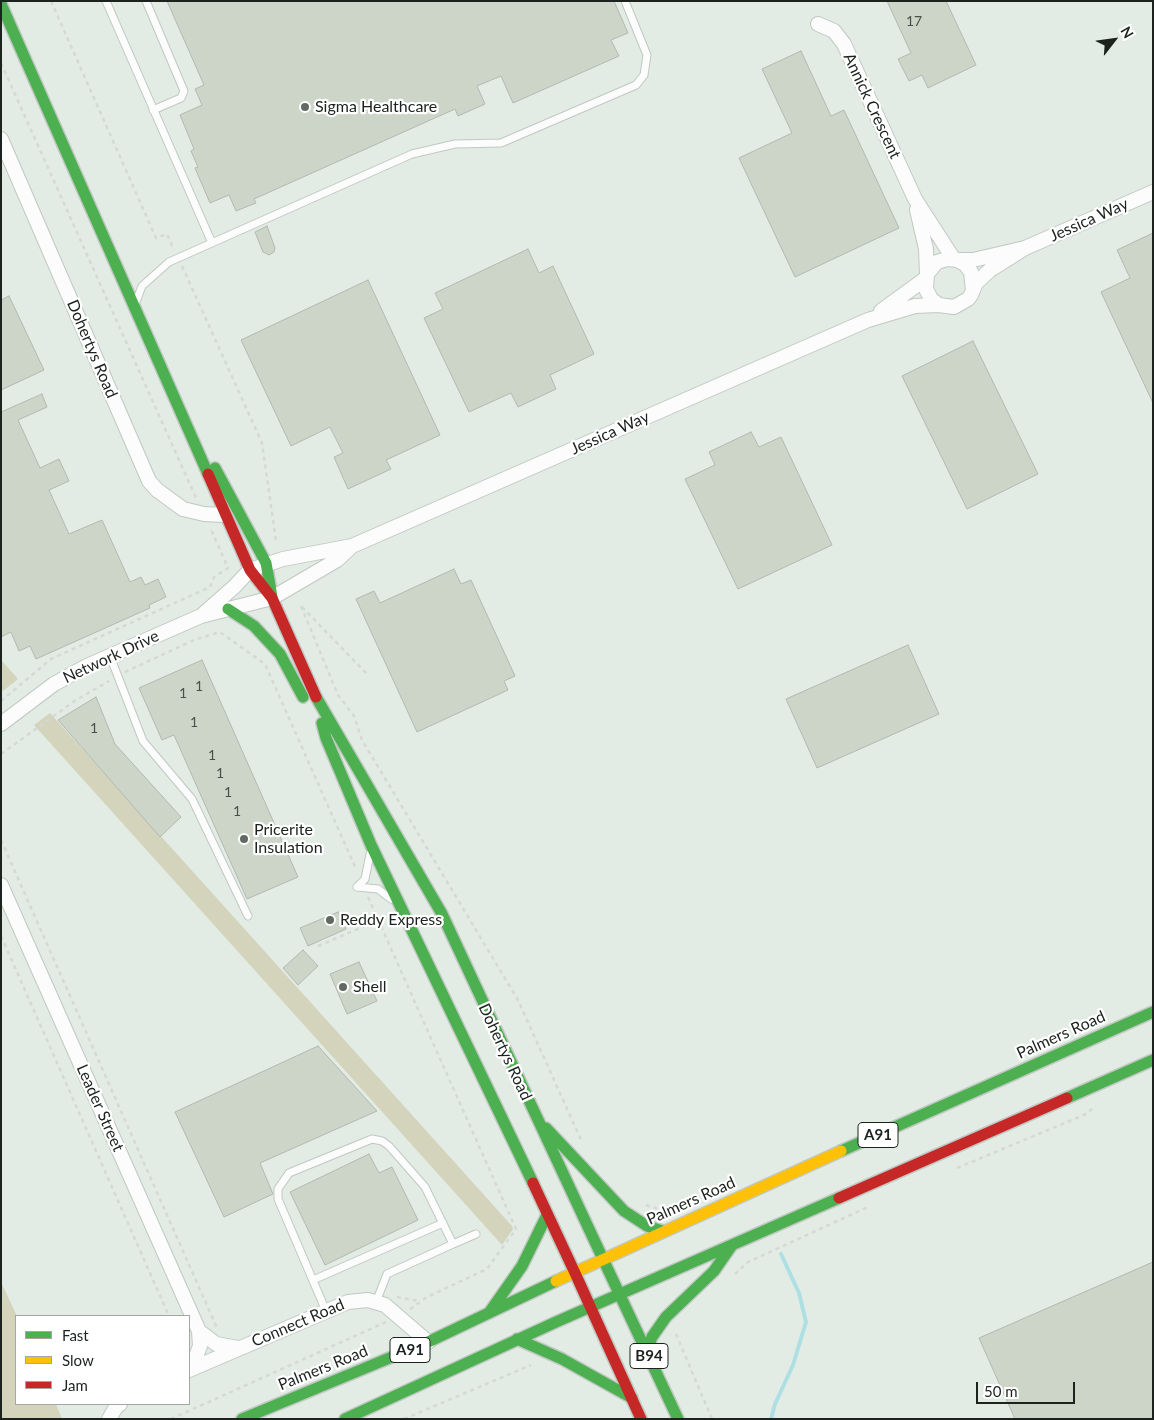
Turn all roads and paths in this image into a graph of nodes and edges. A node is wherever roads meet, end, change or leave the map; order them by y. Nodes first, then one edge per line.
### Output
1 (51, 1) edge
2 (106, 1) edge
3 (146, 1) edge
4 (625, 1) edge
5 (1, 4) edge
6 (818, 24) dead end
7 (1, 63) edge
8 (153, 110) junction
9 (1, 139) edge
10 (1153, 192) edge
11 (915, 199) junction
12 (212, 244) junction
13 (1025, 248) junction
14 (178, 258) junction
15 (955, 259) junction
16 (926, 276) junction
17 (973, 290) junction
18 (939, 305) junction
19 (134, 306) junction
20 (868, 320) junction
21 (185, 419) junction
22 (204, 514) junction
23 (224, 515) junction
24 (276, 541) dead end
25 (352, 546) junction
26 (266, 563) junction
27 (250, 570) junction
28 (272, 598) junction
29 (228, 609) junction
30 (201, 616) junction
31 (239, 646) dead end
32 (110, 656) junction
33 (367, 674) dead end
34 (315, 695) junction
35 (1, 701) edge
36 (1, 724) edge
37 (326, 738) junction
38 (1, 840) edge
39 (371, 845) junction
40 (1, 885) edge
41 (363, 885) junction
42 (400, 906) junction
43 (248, 916) dead end
44 (379, 920) junction
45 (1, 936) edge
46 (318, 946) dead end
47 (1153, 1012) edge
48 (1153, 1060) edge
49 (1103, 1101) dead end
50 (534, 1114) junction
51 (584, 1147) dead end
52 (950, 1170) dead end
53 (870, 1206) dead end
54 (547, 1216) junction
55 (443, 1223) junction
56 (662, 1231) junction
57 (476, 1234) dead end
58 (453, 1244) junction
59 (733, 1244) junction
60 (603, 1259) junction
61 (575, 1273) junction
62 (735, 1275) dead end
63 (313, 1280) junction
64 (620, 1294) junction
65 (377, 1298) junction
66 (420, 1302) junction
67 (591, 1306) junction
68 (326, 1311) junction
69 (488, 1314) junction
70 (169, 1315) edge
71 (400, 1316) junction
72 (199, 1331) junction
73 (218, 1331) dead end
74 (675, 1332) dead end
75 (518, 1339) junction
76 (428, 1342) junction
77 (239, 1348) junction
78 (646, 1350) junction
79 (536, 1362) dead end
80 (190, 1368) edge
81 (190, 1369) edge
82 (632, 1398) junction
83 (119, 1405) edge
84 (109, 1419) edge
85 (171, 1419) edge
86 (242, 1419) edge
87 (345, 1419) edge
88 (404, 1419) edge
89 (641, 1419) edge
90 (678, 1419) edge
91 (712, 1419) edge

1 - 14 path
2 - 8 lane
3 - 8 lane
4 - 12 lane
5 - 19 main road, Dohertys Road / B94
6 - 11 street, Annick Crescent
7 - 22 path
8 - 12 lane
9 - 22 street, Dohertys Road
10 - 13 street, Jessica Way
11 - 15 street, Annick Crescent
11 - 16 street, Annick Crescent
12 - 14 lane
13 - 15 street, Jessica Way
13 - 17 street, Jessica Way
14 - 19 lane
14 - 24 path
15 - 16 street
15 - 17 street
16 - 18 street
16 - 20 street, Jessica Way
17 - 18 street
18 - 20 street, Jessica Way
19 - 21 main road, Dohertys Road / B94
20 - 25 street, Jessica Way
21 - 23 main road, Dohertys Road / B94
21 - 26 main road, Dohertys Road / B94
22 - 23 street, Dohertys Road
22 - 35 path
23 - 27 main road, Dohertys Road / B94
25 - 26 street, Jessica Way
25 - 28 street, Jessica Way
26 - 27 street, Jessica Way
26 - 28 main road, Dohertys Road / B94
27 - 28 main road, Dohertys Road / B94
27 - 30 street, Network Drive
28 - 29 street, Network Drive
28 - 34 main road, Dohertys Road / B94
29 - 30 street, Network Drive
29 - 37 main road
30 - 32 street, Network Drive
31 - 41 path
32 - 36 street, Network Drive
32 - 43 lane
33 - 51 path
34 - 37 main road, Dohertys Road / B94
34 - 50 main road, Dohertys Road / B94
37 - 39 main road, Dohertys Road / B94
38 - 73 path
39 - 41 lane
39 - 42 main road, Dohertys Road / B94
40 - 72 street, Leader Street
41 - 42 lane
41 - 44 path
42 - 54 main road, Dohertys Road / B94
44 - 46 path
44 - 66 path
45 - 70 path
47 - 56 main road, Palmers Road / A91
48 - 59 main road, A91
49 - 52 path
50 - 56 main road
50 - 60 main road, Dohertys Road / B94
53 - 62 path
54 - 61 main road, Dohertys Road / B94
54 - 69 main road
55 - 58 lane
55 - 63 lane
55 - 63 lane
56 - 60 main road, Palmers Road / A91
57 - 58 lane
58 - 65 lane
59 - 64 main road, A91
59 - 78 main road
60 - 61 main road, Palmers Road / A91
60 - 64 main road, Dohertys Road / B94
61 - 67 main road, Dohertys Road / B94
61 - 69 main road, Palmers Road / A91
63 - 68 lane
64 - 67 main road, A91
64 - 78 main road, Dohertys Road / B94
65 - 66 path
65 - 68 street, Connect Road
65 - 71 street, Connect Road
66 - 71 path
67 - 75 main road, A91
67 - 82 main road, Dohertys Road / B94
68 - 77 street, Connect Road
69 - 76 main road, Palmers Road / A91
71 - 76 street, Connect Road
71 - 85 path
72 - 77 street
72 - 80 street, Leader Street
74 - 91 path
75 - 82 main road
75 - 87 main road, A91
76 - 86 main road, Palmers Road / A91
77 - 81 street, Connect Road
78 - 90 main road, Dohertys Road / B94
79 - 88 path
82 - 89 main road, Dohertys Road / B94
83 - 84 street

